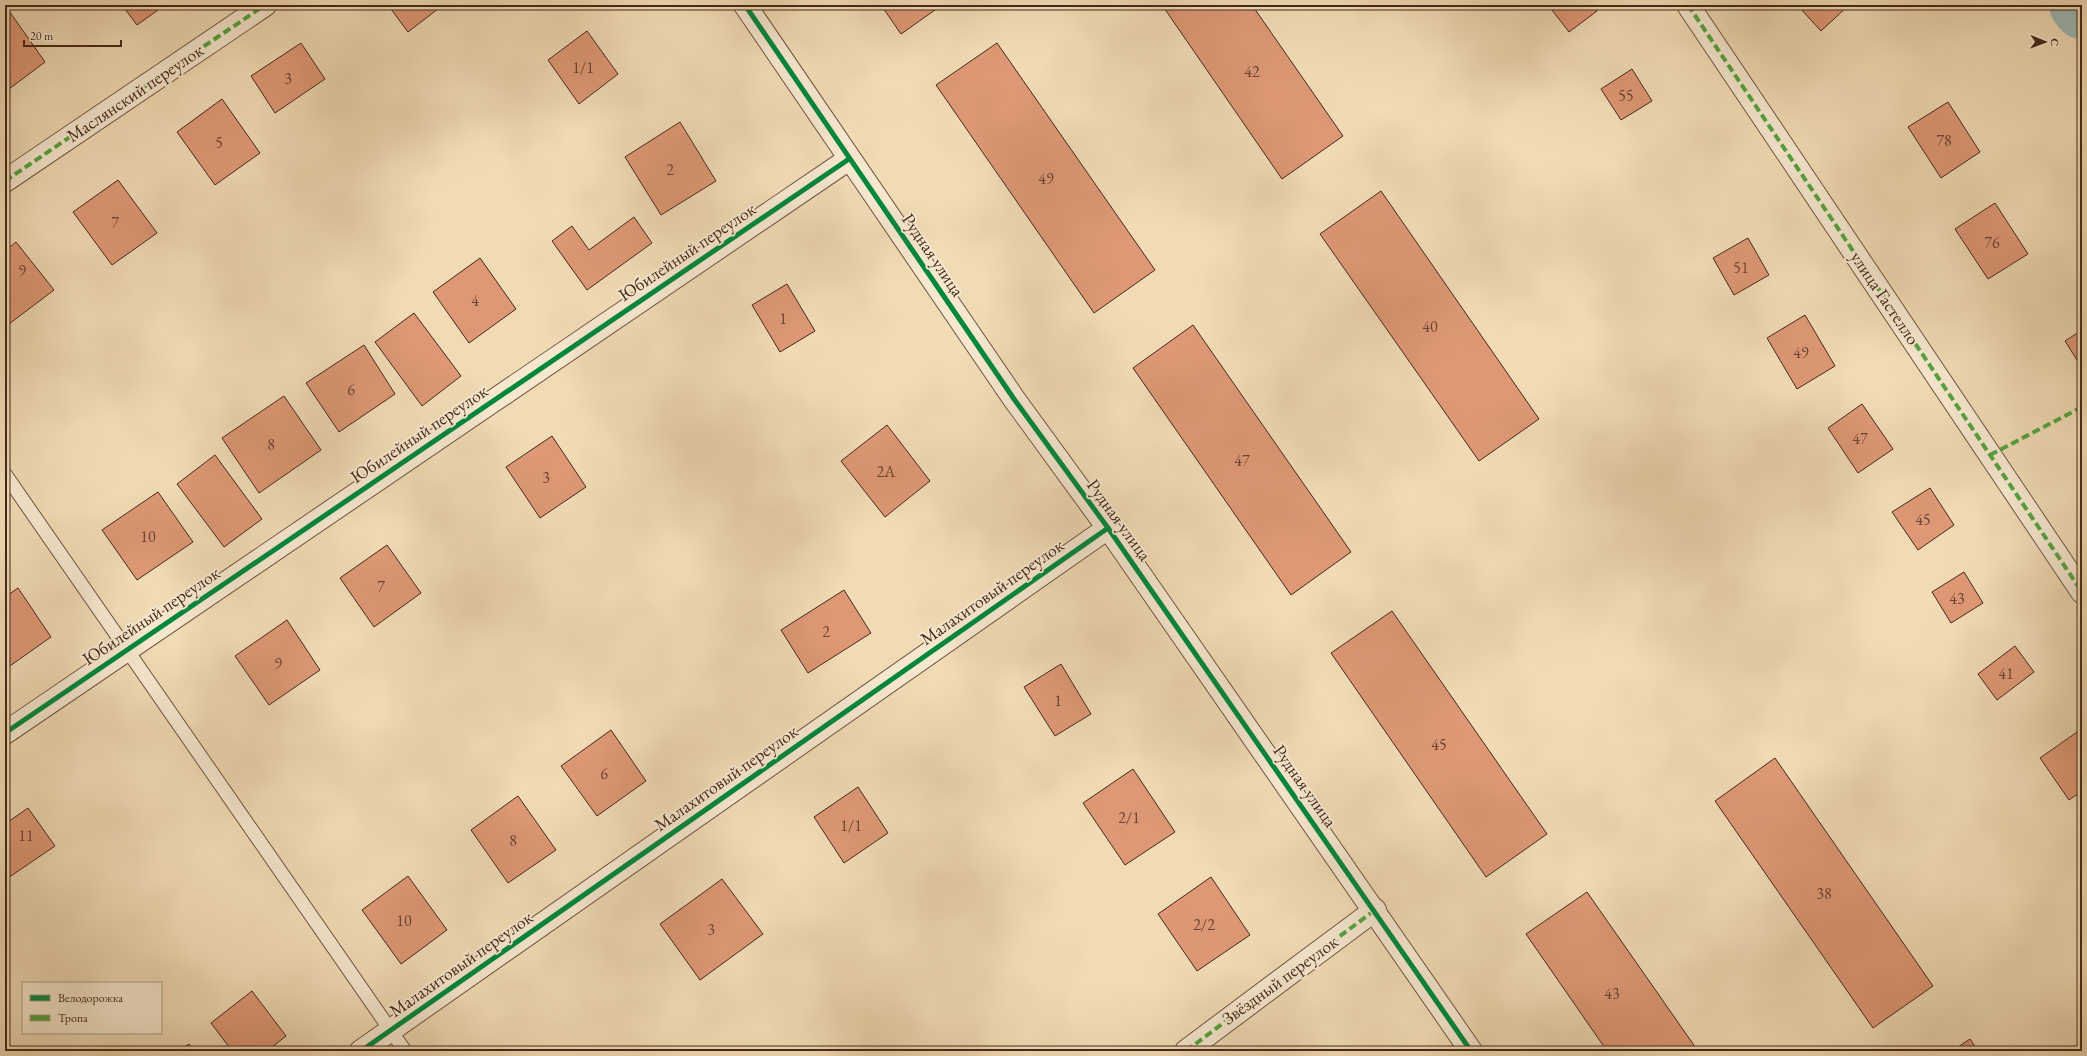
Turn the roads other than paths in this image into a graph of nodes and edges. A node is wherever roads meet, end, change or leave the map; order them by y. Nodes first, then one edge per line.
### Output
1 (265, 5) edge
2 (745, 5) edge
3 (1688, 5) edge
4 (849, 159) junction
5 (5, 181) edge
6 (5, 474) edge
7 (1108, 528) junction
8 (2082, 592) edge
9 (126, 650) junction
10 (5, 733) edge
11 (1375, 910) junction
12 (390, 1030) junction
13 (361, 1051) edge
14 (405, 1051) edge
15 (1186, 1051) edge
16 (1471, 1051) edge

1 - 5 street, Маслянский переулок
2 - 4 street, Рудная улица
3 - 8 street, улица Гастелло
4 - 7 street, Рудная улица
4 - 9 street, Юбилейный переулок
6 - 9 lane
7 - 11 street, Рудная улица
7 - 12 street, Малахитовый переулок
9 - 10 street, Юбилейный переулок
9 - 12 lane
11 - 15 street, Звёздный переулок
11 - 16 street, Рудная улица
12 - 13 street, Малахитовый переулок
12 - 14 lane

